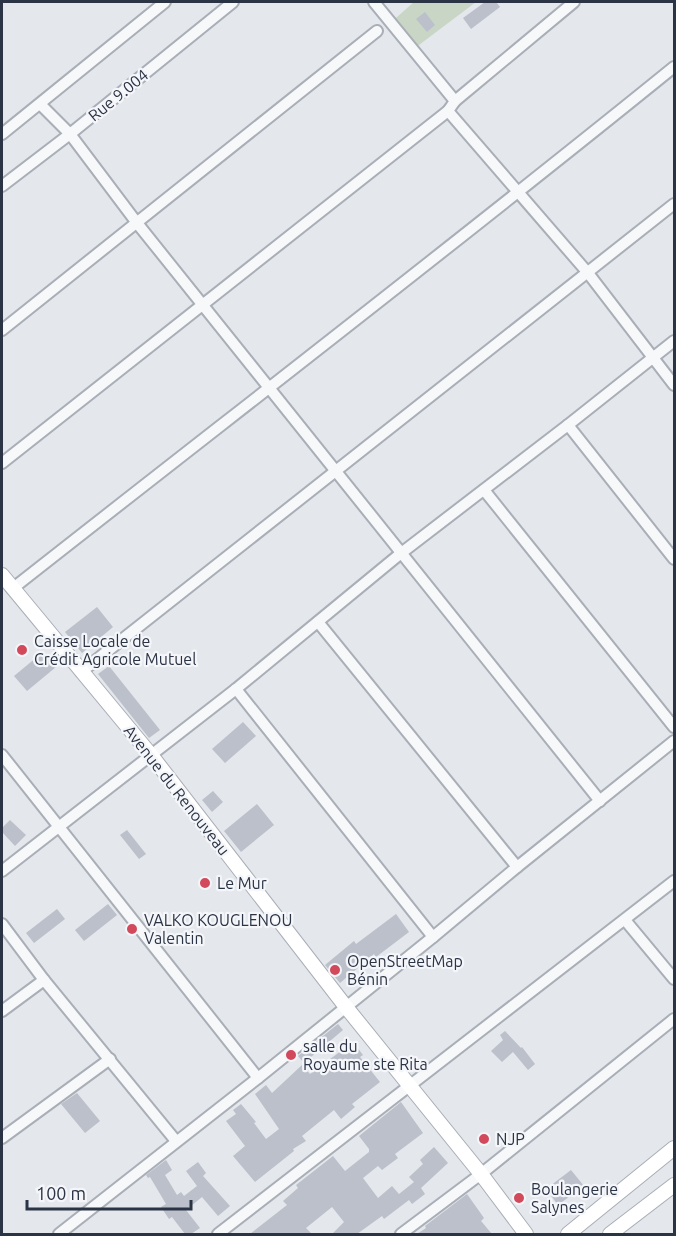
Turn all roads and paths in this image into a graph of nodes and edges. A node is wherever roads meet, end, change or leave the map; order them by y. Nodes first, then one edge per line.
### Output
1 (165, 2) edge
2 (233, 2) edge
3 (374, 2) edge
4 (574, 2) edge
5 (377, 31) dead end
6 (675, 67) edge
7 (455, 101) junction
8 (40, 104) junction
9 (448, 111) junction
10 (2, 134) edge
11 (70, 134) junction
12 (2, 186) edge
13 (519, 193) junction
14 (675, 204) edge
15 (137, 223) junction
16 (588, 273) junction
17 (203, 305) junction
18 (2, 330) edge
19 (675, 341) edge
20 (654, 358) junction
21 (675, 385) edge
22 (267, 387) junction
23 (568, 425) junction
24 (2, 463) edge
25 (335, 473) junction
26 (484, 490) junction
27 (400, 554) junction
28 (675, 559) edge
29 (2, 575) edge
30 (12, 589) junction
31 (318, 622) junction
32 (81, 672) junction
33 (236, 689) junction
34 (675, 727) edge
35 (675, 741) edge
36 (2, 755) edge
37 (151, 755) junction
38 (600, 801) junction
39 (57, 827) junction
40 (517, 867) junction
41 (2, 871) edge
42 (675, 881) edge
43 (625, 920) junction
44 (2, 924) edge
45 (433, 937) junction
46 (675, 979) edge
47 (44, 980) junction
48 (346, 1007) junction
49 (2, 1011) edge
50 (675, 1019) edge
51 (110, 1059) junction
52 (258, 1078) junction
53 (411, 1087) junction
54 (2, 1138) edge
55 (176, 1141) junction
56 (675, 1148) edge
57 (481, 1174) junction
58 (675, 1185) edge
59 (59, 1234) edge
60 (218, 1234) edge
61 (401, 1234) edge
62 (526, 1234) edge
63 (568, 1234) edge
64 (610, 1234) edge

1 - 8 street
2 - 11 street, Rue 9.004
3 - 7 street
4 - 7 street
5 - 15 street
6 - 13 street
7 - 9 street
8 - 10 street
8 - 11 street
9 - 13 street
9 - 17 street
11 - 12 street, Rue 9.004
11 - 15 street
13 - 16 street
13 - 22 street
14 - 16 street
15 - 17 street
15 - 18 street
16 - 20 street
16 - 25 street
17 - 22 street
17 - 24 street
19 - 20 street
20 - 21 street
20 - 23 street
22 - 25 street
22 - 30 street
23 - 26 street
23 - 28 street
25 - 27 street
25 - 32 street
26 - 27 street
26 - 34 street
27 - 31 street
27 - 38 street
29 - 30 main road, Avenue du Renouveau
30 - 32 main road, Avenue du Renouveau
31 - 33 street
31 - 40 street
32 - 37 main road, Avenue du Renouveau
33 - 37 street
33 - 45 street
35 - 38 street
36 - 39 street
37 - 39 street
37 - 48 main road, Avenue du Renouveau
38 - 40 street
39 - 41 street
39 - 52 street
40 - 45 street
42 - 43 street
43 - 46 street
43 - 53 street
44 - 47 street
45 - 48 street
47 - 49 street
47 - 51 street
48 - 52 street
48 - 53 main road, Avenue du Renouveau
50 - 57 street
51 - 54 street
51 - 55 street
52 - 55 street
53 - 57 main road, Avenue du Renouveau
53 - 60 street
55 - 59 street
56 - 63 main road
57 - 61 street
57 - 62 main road, Avenue du Renouveau
58 - 64 main road

